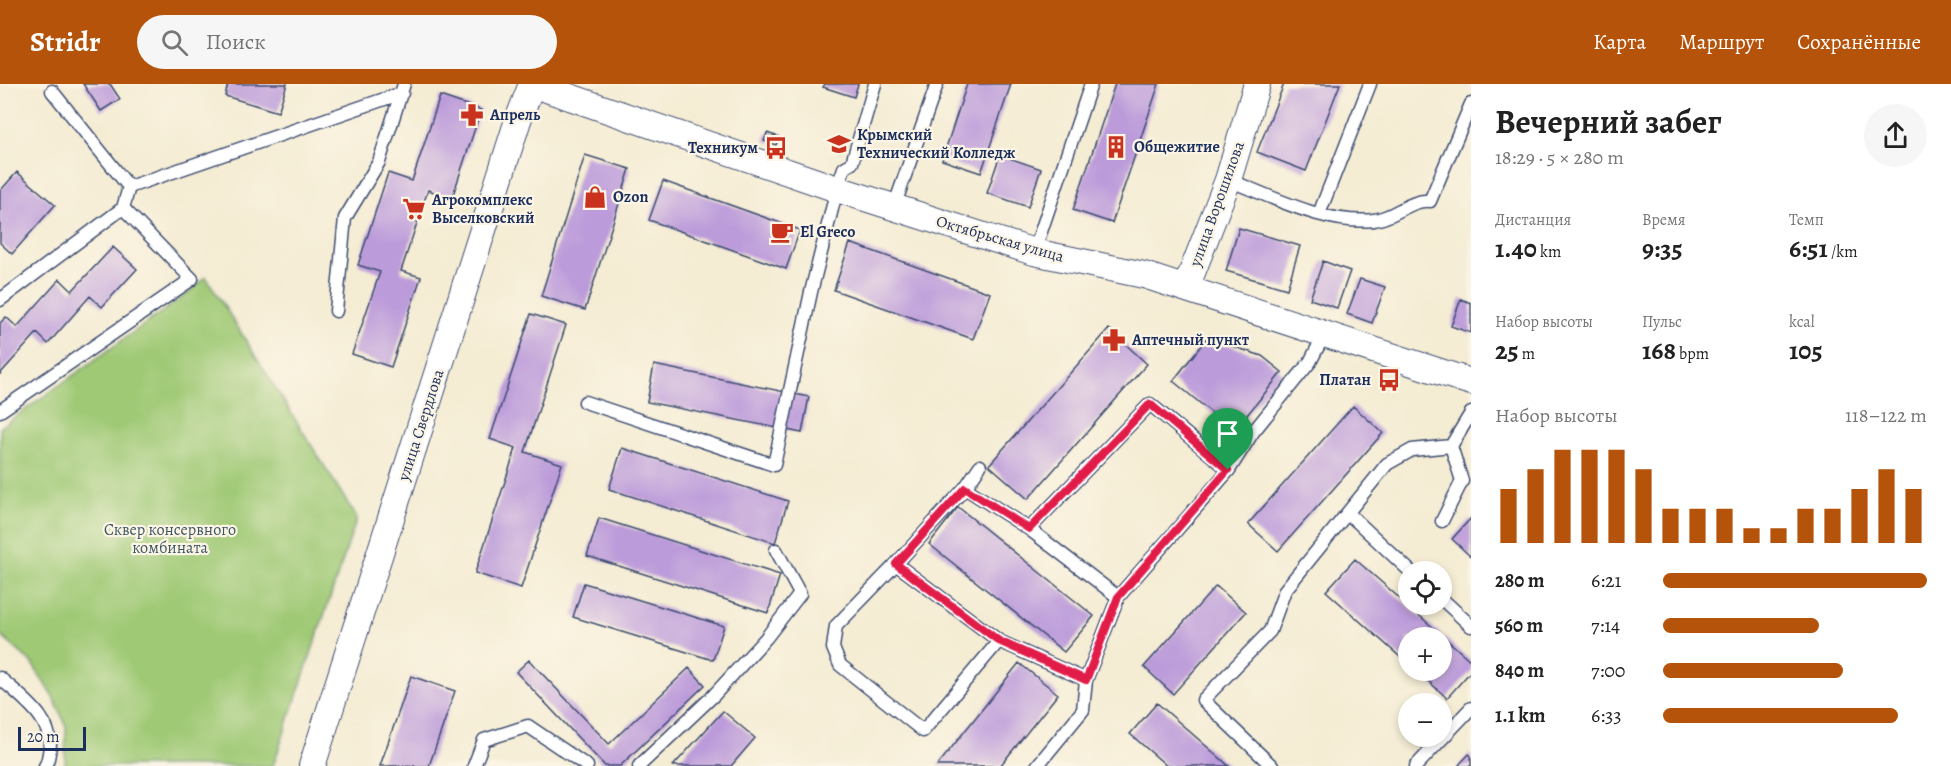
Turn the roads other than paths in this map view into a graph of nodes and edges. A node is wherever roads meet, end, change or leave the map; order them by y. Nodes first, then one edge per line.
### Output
1 (532, 84) edge
2 (875, 84) edge
3 (937, 84) edge
4 (1090, 84) edge
5 (1257, 84) edge
6 (1370, 84) edge
7 (403, 88) edge
8 (52, 91) dead end
9 (1471, 104) edge
10 (1228, 180) junction
11 (129, 187) junction
12 (837, 189) junction
13 (894, 207) junction
14 (123, 208) junction
15 (1319, 214) junction
16 (1034, 252) junction
17 (1185, 288) junction
18 (0, 300) edge
19 (336, 311) dead end
20 (1324, 335) junction
21 (1471, 382) edge
22 (585, 402) dead end
23 (0, 411) edge
24 (1471, 413) edge
25 (1451, 446) junction
26 (980, 466) dead end
27 (1228, 470) junction
28 (965, 488) junction
29 (1348, 513) junction
30 (1442, 520) dead end
31 (1029, 529) junction
32 (776, 550) dead end
33 (1399, 561) edge
34 (896, 564) junction
35 (1118, 597) junction
36 (1452, 608) edge
37 (1471, 626) edge
38 (999, 641) junction
39 (0, 678) edge
40 (1086, 680) junction
41 (1471, 708) edge
42 (45, 766) edge
43 (312, 766) edge
44 (474, 766) edge
45 (587, 766) edge
46 (639, 766) edge
47 (1037, 766) edge
48 (1272, 766) edge
49 (1416, 766) edge

1 - 12 street, Октябрьская улица
1 - 43 street, улица Свердлова
2 - 12 lane
3 - 13 lane
4 - 16 lane
5 - 10 street, улица Ворошилова
6 - 15 lane
7 - 11 lane
7 - 19 lane
8 - 11 lane
9 - 15 lane
10 - 15 lane
10 - 17 street, улица Ворошилова
11 - 14 lane
12 - 13 street, Октябрьская улица
12 - 22 lane
13 - 16 street, Октябрьская улица
14 - 18 lane
14 - 23 lane
16 - 17 street, Октябрьская улица
17 - 20 street, Октябрьская улица
20 - 21 street, Октябрьская улица
20 - 27 lane
24 - 25 lane
25 - 29 lane
25 - 30 lane
26 - 28 lane
27 - 31 lane
27 - 35 lane
28 - 31 lane
28 - 34 lane
29 - 33 lane
29 - 48 lane
31 - 35 lane
32 - 46 lane
34 - 38 lane
34 - 38 lane
35 - 40 lane
36 - 37 lane
38 - 40 lane
39 - 42 lane
40 - 47 lane
41 - 49 lane
44 - 45 lane

